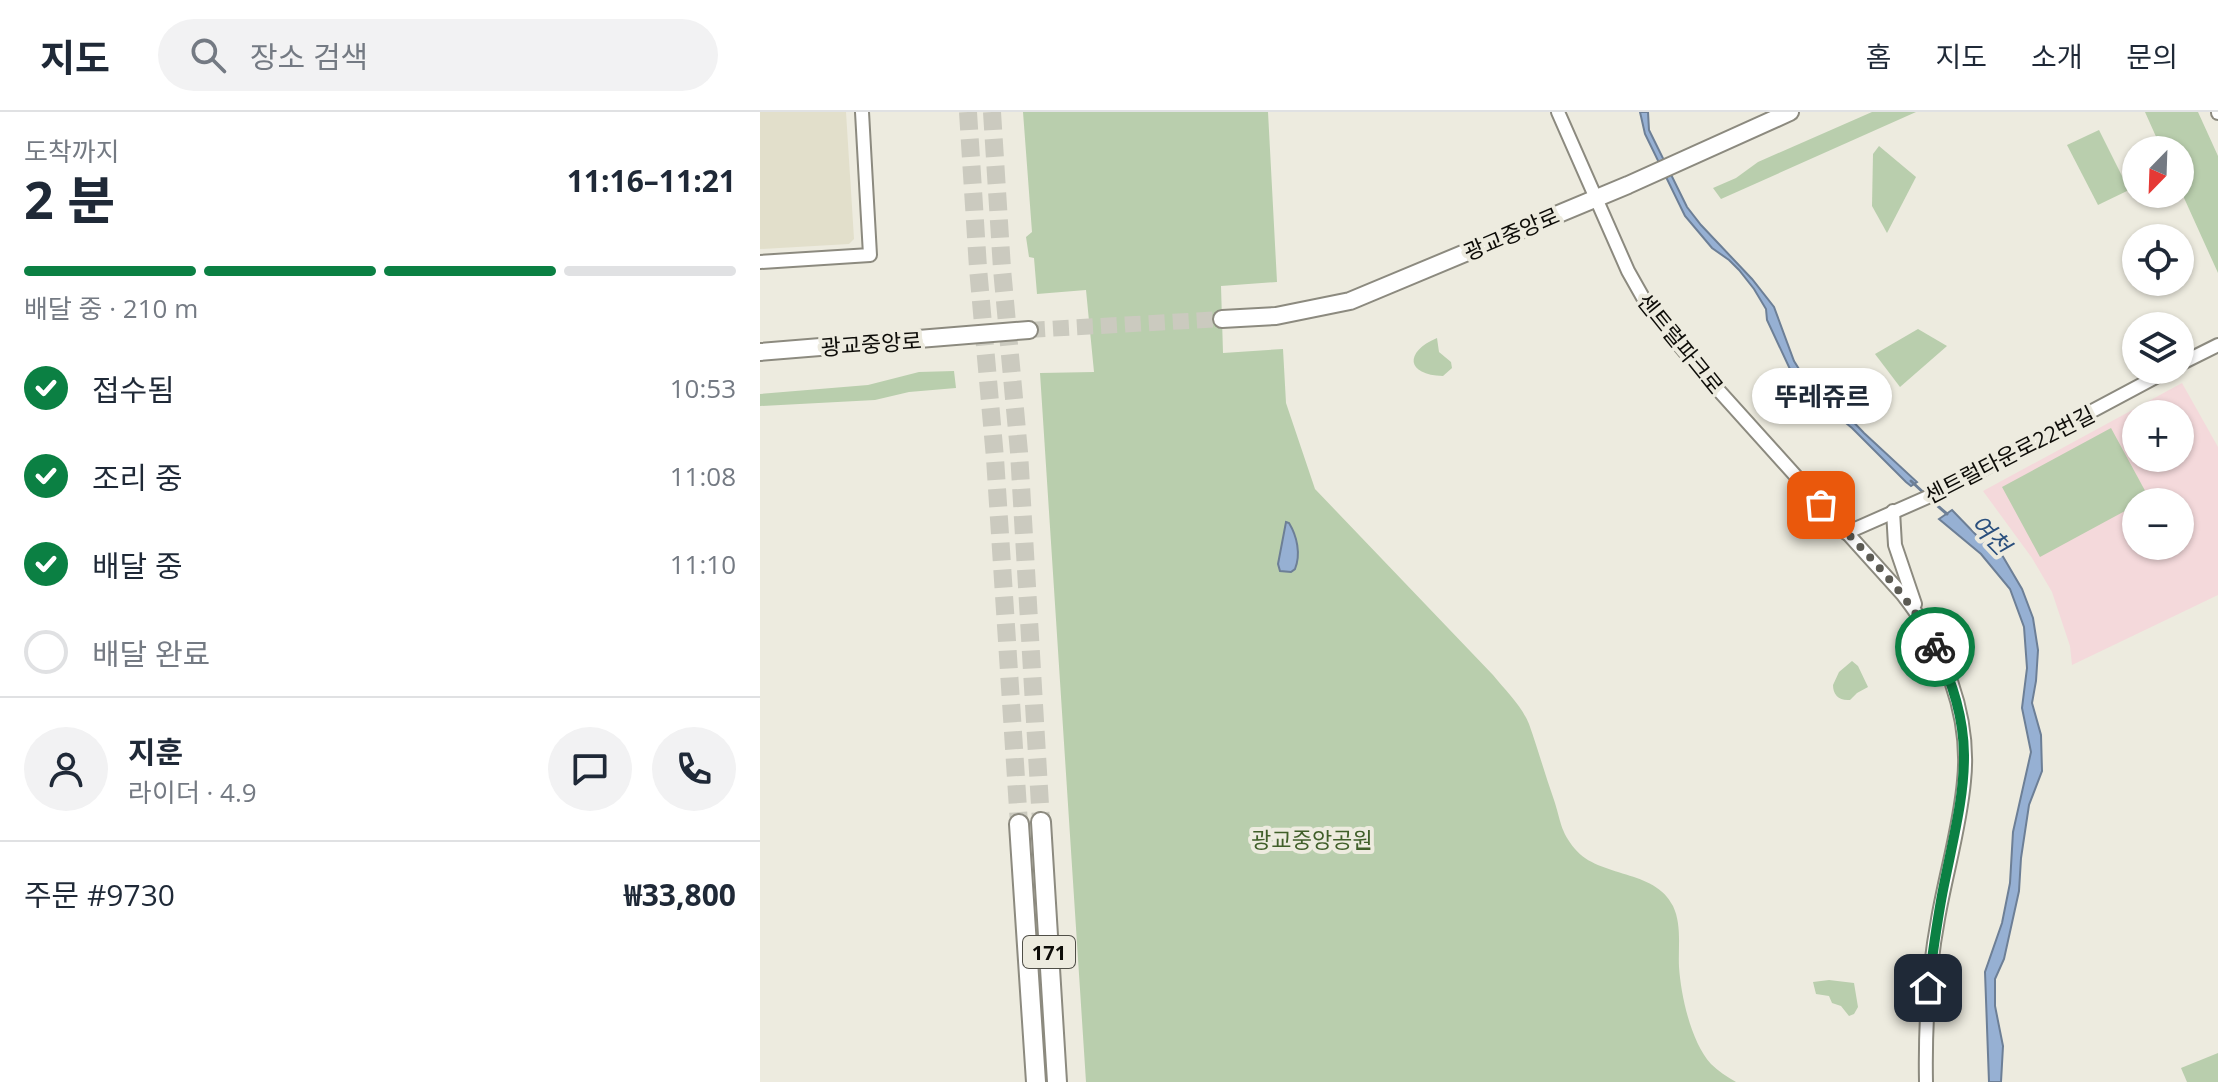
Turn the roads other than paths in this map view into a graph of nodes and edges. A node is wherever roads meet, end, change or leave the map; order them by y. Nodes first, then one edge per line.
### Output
1 (862, 112) edge
2 (1558, 112) edge
3 (1790, 112) edge
4 (1596, 197) junction
5 (760, 262) edge
6 (1222, 319) tunnel mouth
7 (1029, 330) tunnel mouth
8 (2218, 345) edge
9 (760, 352) edge
10 (2194, 357) edge
11 (2143, 384) edge
12 (1894, 510) junction
13 (1846, 533) junction
14 (1920, 619) junction
15 (1041, 822) tunnel mouth
16 (1019, 824) tunnel mouth
17 (1036, 1082) edge
18 (1057, 1082) edge
19 (1926, 1082) edge

1 - 5 street
2 - 4 street, 센트럴파크로
3 - 4 main road, 광교중앙로
4 - 6 main road, 광교중앙로
4 - 13 street, 센트럴파크로
7 - 9 main road, 광교중앙로
8 - 10 street
11 - 12 street, 센트럴타운로22번길
12 - 13 street, 센트럴타운로22번길
12 - 14 street
13 - 14 street, 센트럴파크로
14 - 19 street, 센트럴파크로
15 - 18 highway, 171
16 - 17 highway, 171

